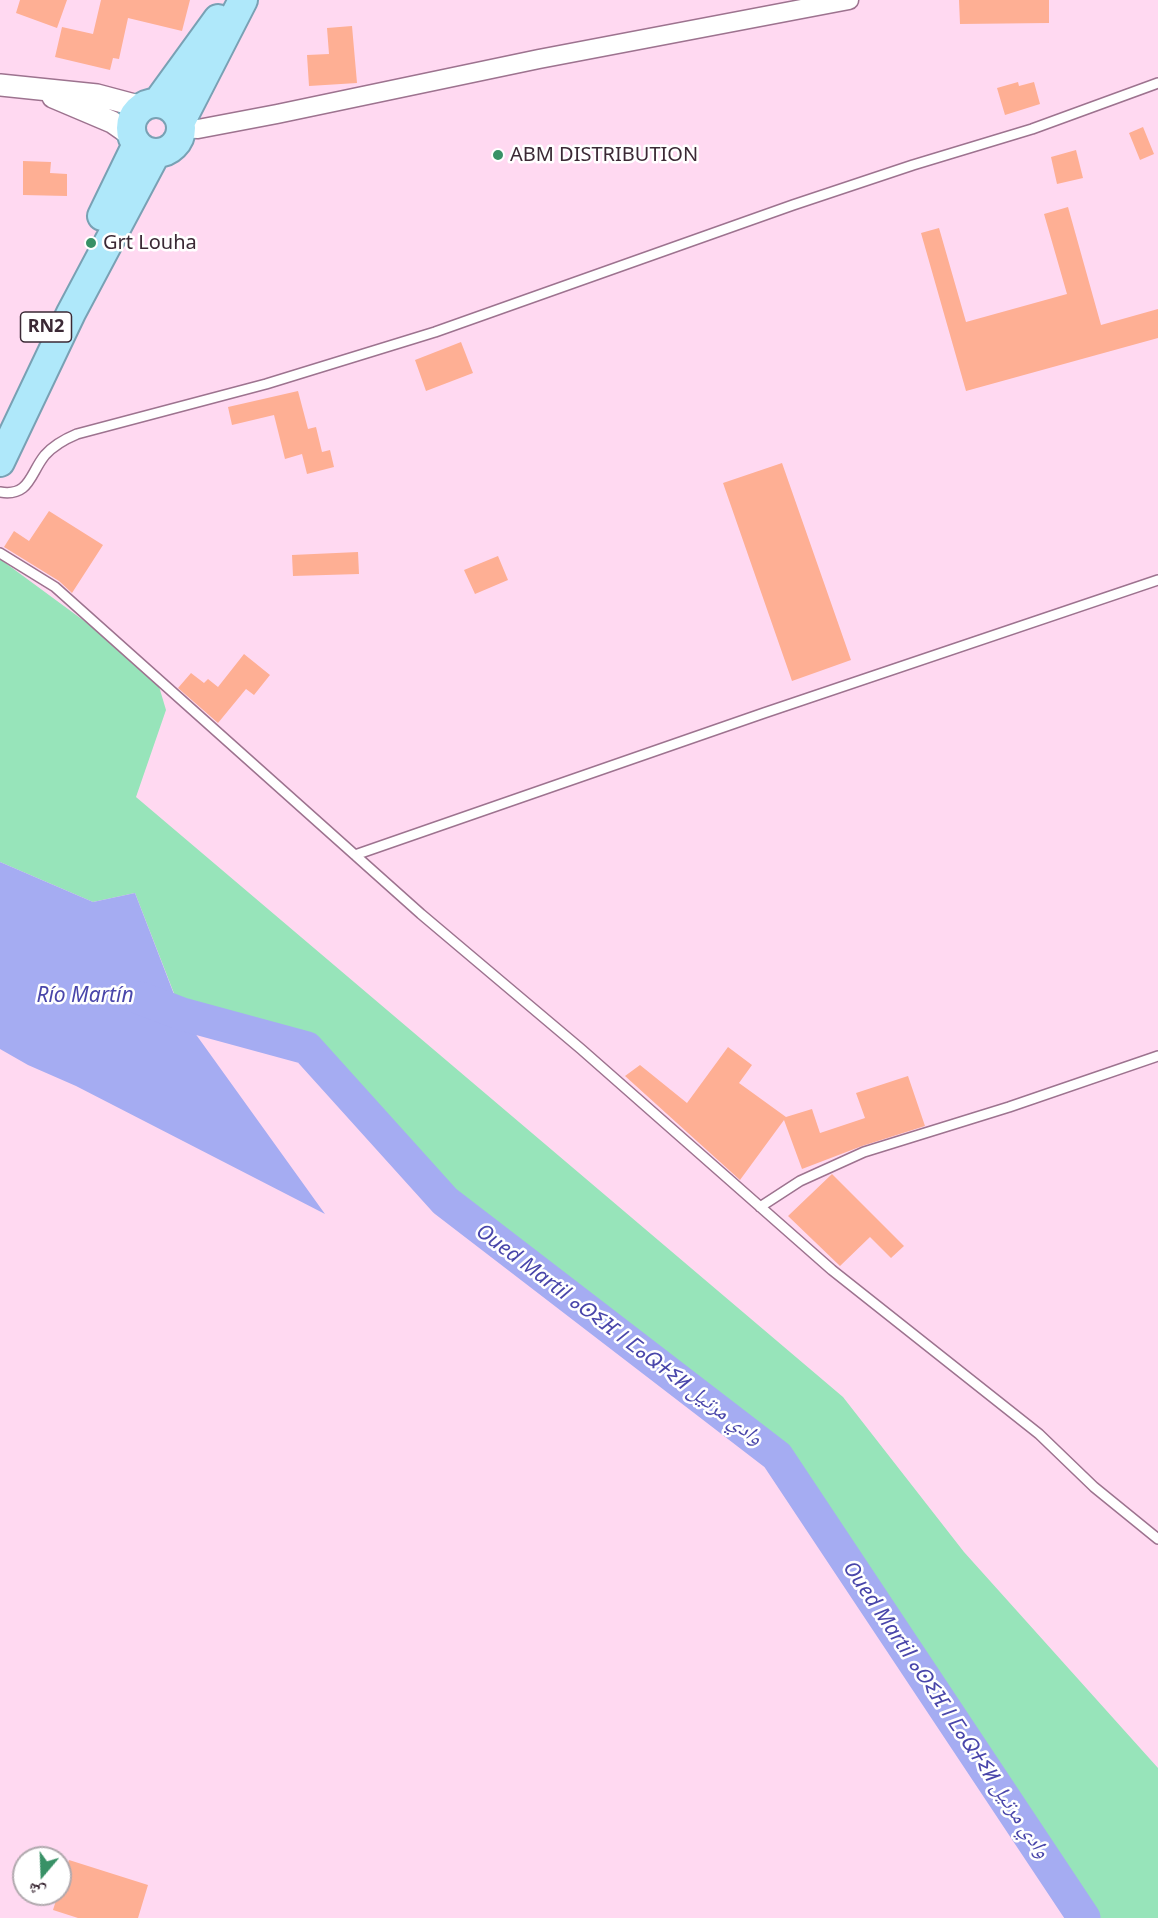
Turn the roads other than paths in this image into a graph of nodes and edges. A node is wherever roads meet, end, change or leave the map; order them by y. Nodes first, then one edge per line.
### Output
1 (231, 0) edge
2 (243, 0) edge
3 (849, 0) edge
4 (1158, 83) edge
5 (0, 85) edge
6 (28, 87) junction
7 (149, 105) junction
8 (166, 136) junction
9 (0, 416) edge
10 (0, 462) edge
11 (0, 492) edge
12 (0, 553) edge
13 (1158, 580) edge
14 (355, 855) junction
15 (1158, 1056) edge
16 (760, 1207) junction
17 (1158, 1539) edge

1 - 7 highway, RN2
2 - 8 highway, RN2
3 - 8 street
4 - 11 lane
5 - 6 street
6 - 7 street
6 - 8 street
7 - 8 highway
7 - 8 highway, RN2
8 - 9 highway, RN2
8 - 10 highway, RN2
12 - 14 lane
13 - 14 lane
14 - 16 lane
15 - 16 lane
16 - 17 lane

